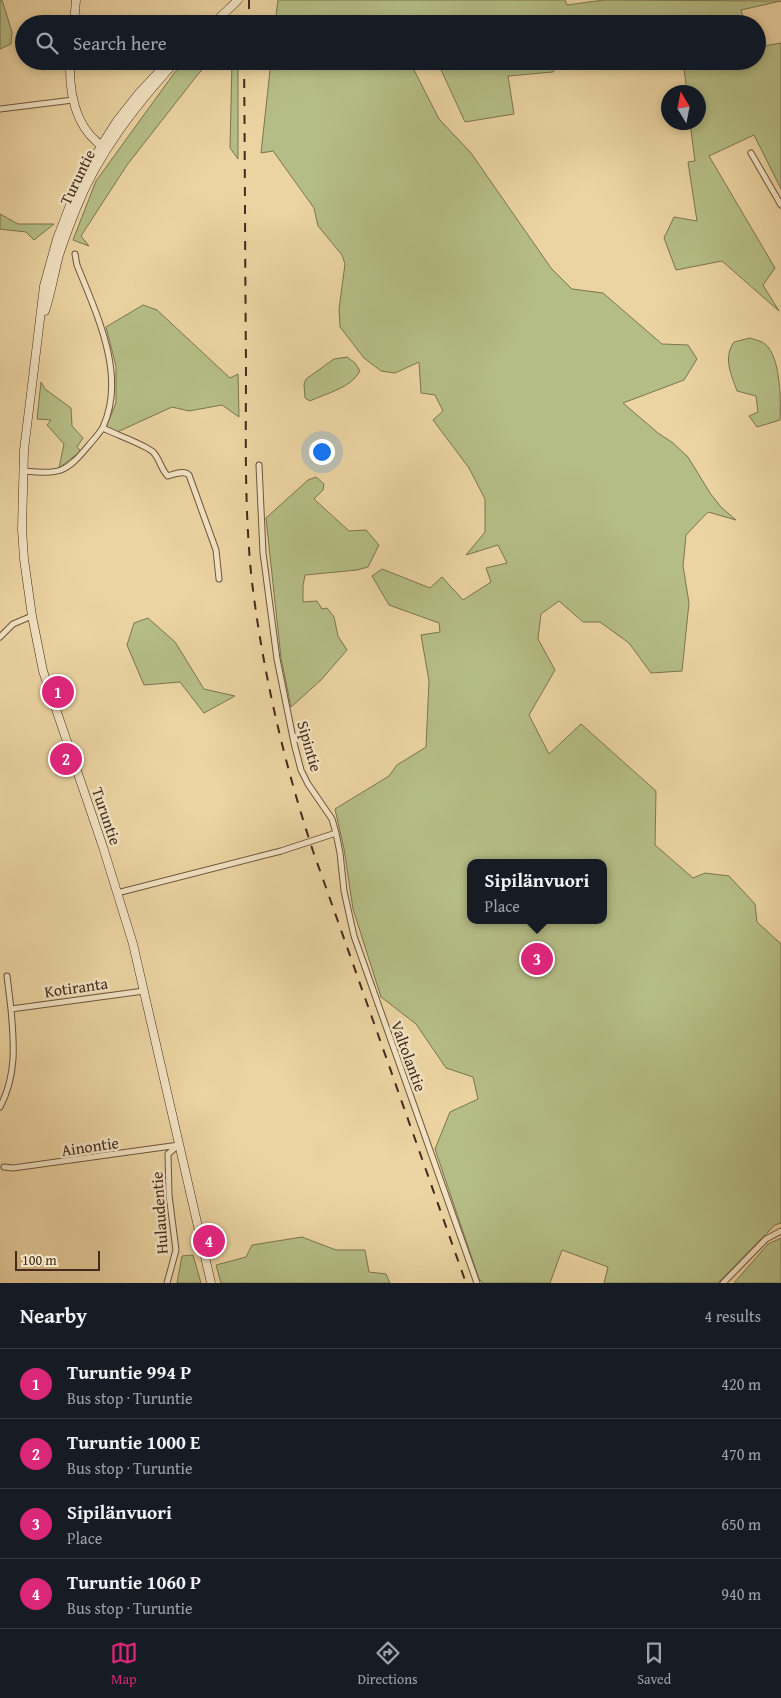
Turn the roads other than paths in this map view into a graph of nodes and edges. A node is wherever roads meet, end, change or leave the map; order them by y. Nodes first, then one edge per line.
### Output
1 (76, 0) edge
2 (236, 2) edge
3 (75, 15) edge
4 (220, 15) edge
5 (222, 15) edge
6 (70, 70) edge
7 (161, 70) edge
8 (168, 70) edge
9 (73, 100) junction
10 (0, 109) edge
11 (104, 147) junction
12 (751, 152) dead end
13 (781, 205) edge
14 (75, 254) dead end
15 (103, 428) junction
16 (259, 464) dead end
17 (23, 471) junction
18 (219, 580) dead end
19 (32, 616) junction
20 (0, 637) edge
21 (336, 832) junction
22 (117, 893) junction
23 (7, 976) dead end
24 (144, 990) junction
25 (11, 1009) junction
26 (0, 1107) edge
27 (179, 1146) junction
28 (4, 1166) dead end
29 (781, 1231) edge
30 (167, 1283) edge
31 (211, 1283) edge
32 (477, 1283) edge
33 (723, 1283) edge

1 - 3 main road
2 - 4 main road
2 - 5 main road
6 - 9 main road
7 - 11 main road, Turuntie
8 - 11 main road, Turuntie
9 - 10 street
9 - 11 main road
11 - 17 main road, Turuntie
12 - 13 street
14 - 15 street
15 - 17 street
15 - 18 street
16 - 21 street, Sipintie
17 - 19 main road, Turuntie
19 - 20 street
19 - 22 main road, Turuntie
21 - 22 street
21 - 32 street, Valtolantie
22 - 24 main road, Turuntie
23 - 25 street
24 - 25 street, Kotiranta
24 - 27 main road, Turuntie
25 - 26 street
27 - 28 street, Ainontie
27 - 30 street, Hulaudentie
27 - 31 main road, Turuntie
29 - 33 street

